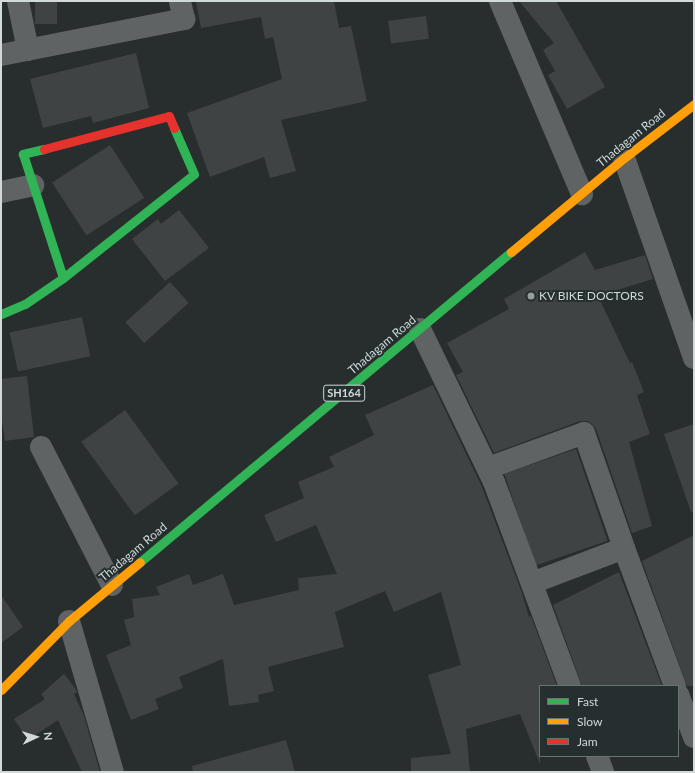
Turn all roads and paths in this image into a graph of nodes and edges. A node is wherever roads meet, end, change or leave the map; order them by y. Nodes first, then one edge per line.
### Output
1 (18, 1) edge
2 (180, 1) edge
3 (500, 1) edge
4 (28, 50) junction
5 (1, 55) edge
6 (694, 104) edge
7 (624, 158) junction
8 (33, 184) junction
9 (1, 192) edge
10 (582, 194) junction
11 (63, 278) junction
12 (1, 314) edge
13 (420, 329) junction
14 (694, 358) edge
15 (41, 447) dead end
16 (488, 468) junction
17 (624, 548) junction
18 (532, 583) junction
19 (112, 585) junction
20 (69, 622) junction
21 (570, 685) edge
22 (675, 685) edge
23 (1, 690) edge
24 (679, 697) edge
25 (694, 737) edge
26 (597, 757) edge
27 (113, 772) edge
28 (603, 772) edge

1 - 4 street
2 - 4 street
3 - 10 street
4 - 5 street
6 - 7 main road, Thadagam Road / SH164
7 - 10 main road, Thadagam Road / SH164
7 - 14 street
8 - 9 street
8 - 11 main road
8 - 11 main road
10 - 13 main road, Thadagam Road / SH164
11 - 12 main road
13 - 16 street
13 - 19 main road, Thadagam Road / SH164
15 - 19 street
16 - 17 street
16 - 18 street
17 - 18 street
17 - 22 street
18 - 21 street
19 - 20 main road, Thadagam Road / SH164
20 - 23 main road, Thadagam Road / SH164
20 - 27 street
24 - 25 street
26 - 28 street

